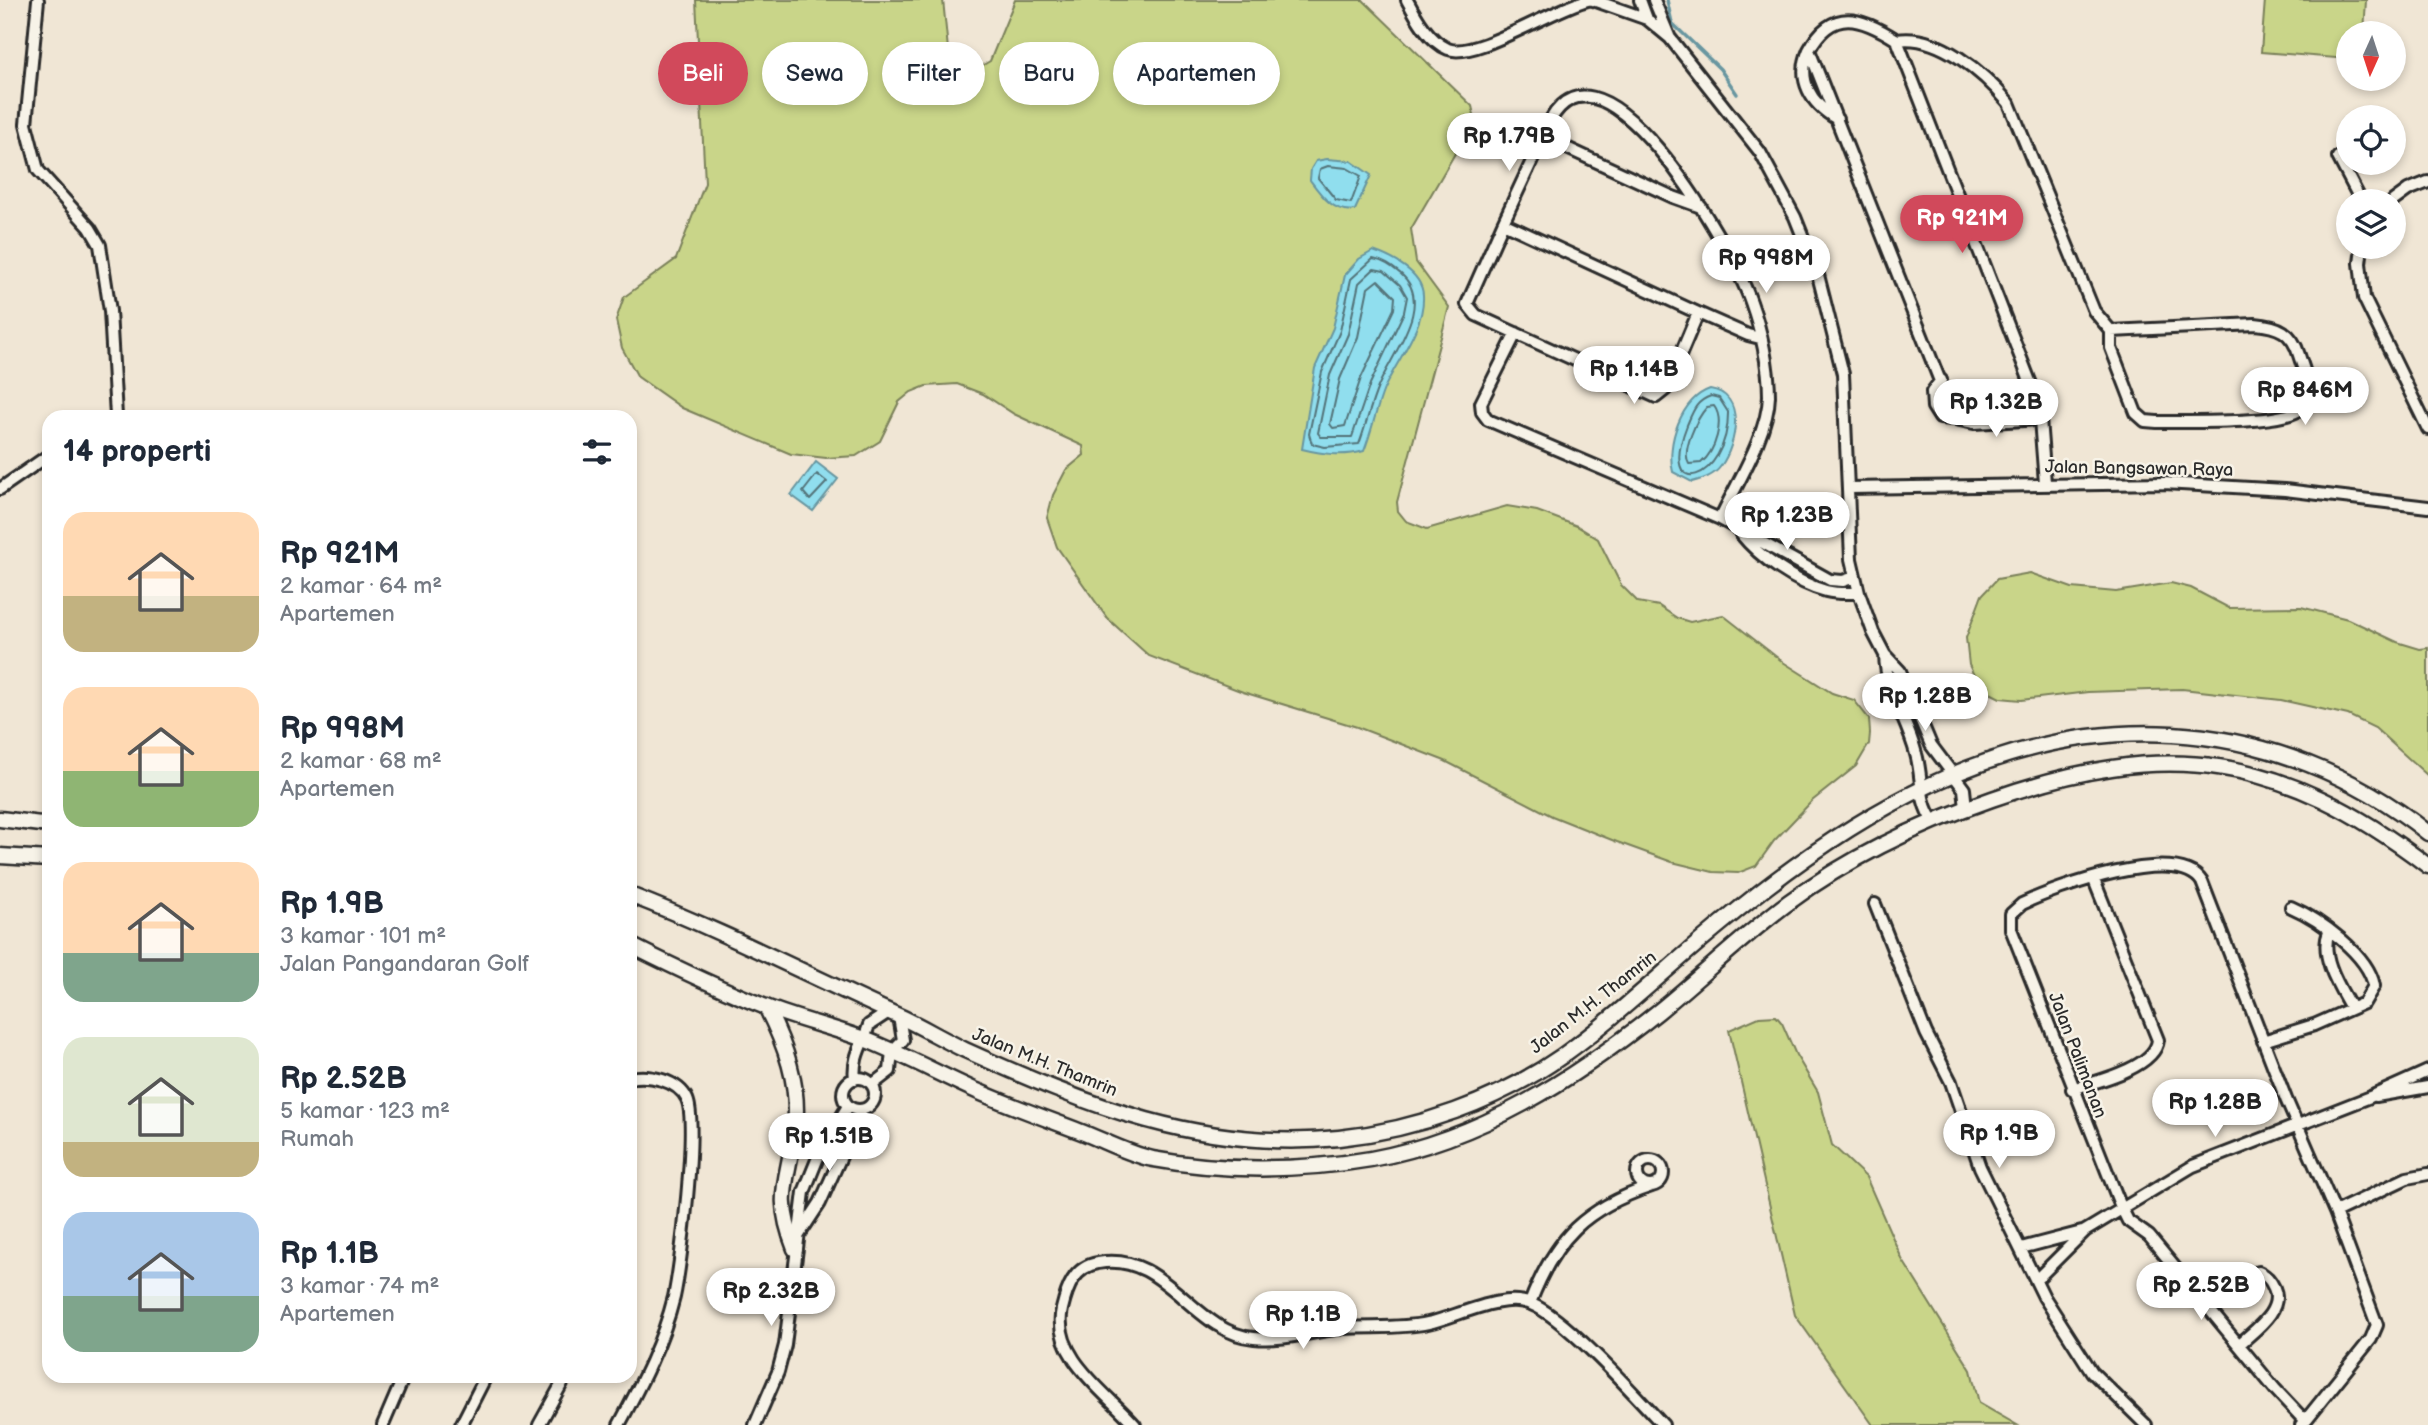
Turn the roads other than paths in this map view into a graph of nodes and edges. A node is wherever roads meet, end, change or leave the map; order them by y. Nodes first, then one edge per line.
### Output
1 (38, 0) edge
2 (1407, 0) edge
3 (1590, 0) edge
4 (1640, 0) edge
5 (1654, 0) edge
6 (1647, 19) junction
7 (1670, 38) junction
8 (1896, 40) junction
9 (1809, 50) junction
10 (1837, 120) junction
11 (1543, 137) junction
12 (2428, 183) edge
13 (2406, 191) edge
14 (1701, 207) junction
15 (1503, 223) junction
16 (2360, 259) edge
17 (1698, 313) junction
18 (2111, 331) junction
19 (1516, 333) junction
20 (1760, 338) junction
21 (116, 410) edge
22 (2040, 419) junction
23 (2428, 429) edge
24 (42, 460) edge
25 (2045, 483) junction
26 (1849, 488) junction
27 (0, 489) edge
28 (2428, 507) edge
29 (1720, 519) junction
30 (1741, 534) junction
31 (1800, 562) junction
32 (1791, 573) junction
33 (1855, 577) junction
34 (1859, 593) junction
35 (1885, 655) junction
36 (1951, 774) junction
37 (1921, 789) junction
38 (1966, 808) junction
39 (0, 818) edge
40 (1933, 821) junction
41 (42, 824) edge
42 (2428, 834) edge
43 (0, 856) edge
44 (42, 859) edge
45 (2428, 866) edge
46 (2094, 880) junction
47 (637, 898) edge
48 (1875, 904) dead end
49 (2291, 907) dead end
50 (2329, 932) junction
51 (637, 948) edge
52 (766, 1007) junction
53 (2351, 1008) junction
54 (893, 1015) junction
55 (867, 1040) junction
56 (2263, 1041) junction
57 (892, 1051) junction
58 (2428, 1070) edge
59 (637, 1078) edge
60 (855, 1079) junction
61 (872, 1085) junction
62 (2428, 1087) edge
63 (2072, 1089) junction
64 (2370, 1097) junction
65 (848, 1106) junction
66 (862, 1110) junction
67 (2297, 1123) junction
68 (826, 1143) junction
69 (844, 1151) junction
70 (2428, 1174) edge
71 (1652, 1186) dead end
72 (2121, 1207) junction
73 (2335, 1212) junction
74 (2085, 1231) junction
75 (796, 1243) junction
76 (2021, 1248) junction
77 (2036, 1280) junction
78 (2204, 1301) junction
79 (1530, 1303) junction
80 (2240, 1344) junction
81 (401, 1383) edge
82 (482, 1383) edge
83 (562, 1383) edge
84 (2303, 1423) edge
85 (383, 1425) edge
86 (461, 1425) edge
87 (539, 1425) edge
88 (619, 1425) edge
89 (755, 1425) edge
90 (1135, 1425) edge
91 (1663, 1425) edge
92 (2146, 1425) edge

1 - 21 street
2 - 3 street
3 - 6 street
4 - 6 street
5 - 7 street
6 - 7 street
7 - 26 street
8 - 9 street
8 - 18 street
8 - 22 street
9 - 10 street
9 - 10 street
10 - 22 street
11 - 14 street
11 - 14 street
11 - 15 street
12 - 13 street
14 - 20 street
15 - 17 street
15 - 19 street
16 - 23 street
17 - 19 street
17 - 20 street
18 - 18 street
19 - 29 street
20 - 29 street
22 - 25 street
24 - 27 street
25 - 26 street, Jalan Bangsawan Raya
25 - 28 street, Jalan Bangsawan Raya
26 - 33 street
29 - 30 street
30 - 31 street
30 - 32 street
31 - 32 street
31 - 33 street
32 - 34 street
33 - 34 street
34 - 35 street
35 - 36 street
35 - 37 street
36 - 37 main road, Jalan M.H. Thamrin
36 - 38 street
36 - 42 main road, Jalan M.H. Thamrin
37 - 40 street
37 - 54 main road, Jalan M.H. Thamrin
38 - 40 main road
38 - 45 main road
39 - 41 main road
40 - 57 main road
43 - 44 main road
46 - 56 street
46 - 63 street
46 - 63 street, Jalan Palimanan
47 - 54 main road, Jalan M.H. Thamrin
48 - 76 street
49 - 50 street
50 - 53 street
50 - 53 street
51 - 52 main road
52 - 55 main road
52 - 75 main road
53 - 56 street
54 - 55 street
54 - 57 street
55 - 57 main road
55 - 60 street
56 - 67 street
57 - 61 street
58 - 64 street
59 - 88 street
60 - 61 street
60 - 65 street
61 - 66 street
62 - 64 street
63 - 72 street, Jalan Palimanan
64 - 67 street
65 - 66 street
65 - 68 street
66 - 69 street
67 - 72 street
67 - 73 street
68 - 69 street
68 - 75 street
69 - 75 street
70 - 73 street
71 - 79 street
72 - 74 street
72 - 78 street, Jalan Palimanan
73 - 84 street
74 - 76 street
74 - 77 street
75 - 89 street
76 - 77 street
77 - 92 street
78 - 80 street, Jalan Palimanan
78 - 80 street
79 - 90 street
79 - 91 street
80 - 84 street, Jalan Palimanan
81 - 85 street
82 - 86 street
83 - 87 street

